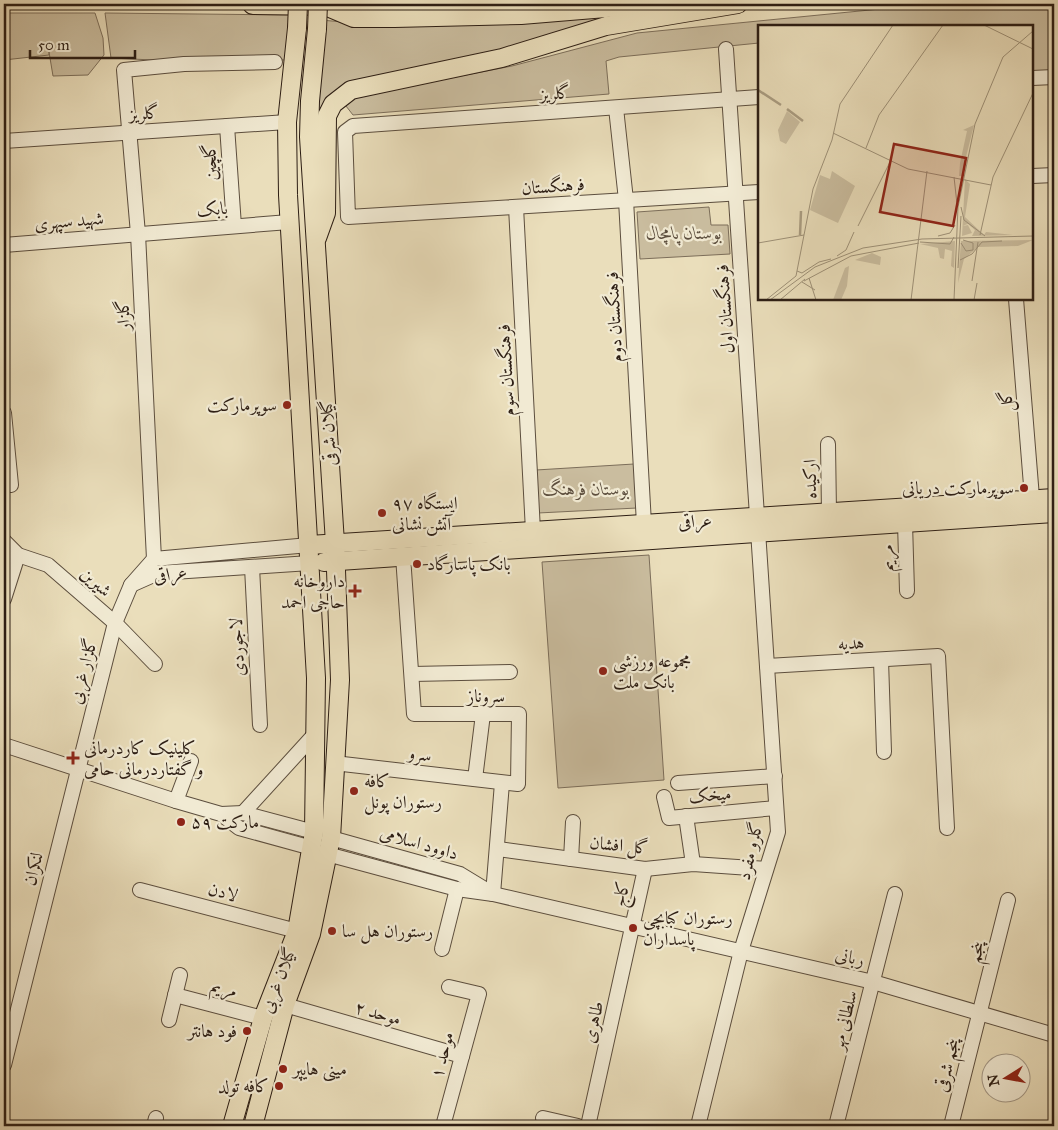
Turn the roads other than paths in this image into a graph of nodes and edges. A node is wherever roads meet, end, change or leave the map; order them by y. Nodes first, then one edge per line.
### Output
1 (253, 4) edge
2 (298, 4) edge
3 (642, 4) edge
4 (738, 4) edge
5 (331, 5) edge
6 (726, 49) dead end
7 (275, 62) dead end
8 (1054, 77) edge
9 (1033, 78) edge
10 (758, 98) edge
11 (730, 100) junction
12 (616, 108) junction
13 (286, 122) junction
14 (227, 126) junction
15 (129, 132) junction
16 (4, 141) edge
17 (1054, 175) edge
18 (1033, 176) edge
19 (758, 192) edge
20 (736, 194) junction
21 (626, 200) junction
22 (516, 207) junction
23 (348, 217) joint
24 (289, 222) junction
25 (234, 226) junction
26 (138, 234) junction
27 (315, 243) junction
28 (4, 245) edge
29 (1016, 300) edge
30 (324, 372) junction
31 (298, 374) junction
32 (4, 413) edge
33 (828, 444) dead end
34 (11, 485) dead end
35 (1054, 498) edge
36 (1033, 507) junction
37 (829, 512) junction
38 (1054, 513) edge
39 (333, 514) junction
40 (308, 516) junction
41 (905, 523) junction
42 (644, 524) junction
43 (758, 525) junction
44 (533, 531) junction
45 (4, 541) edge
46 (335, 543) junction
47 (309, 545) junction
48 (18, 555) junction
49 (403, 556) junction
50 (154, 559) junction
51 (336, 561) junction
52 (310, 563) junction
53 (252, 567) junction
54 (131, 585) junction
55 (907, 591) dead end
56 (4, 599) edge
57 (115, 623) junction
58 (881, 660) junction
59 (155, 664) dead end
60 (767, 666) junction
61 (510, 672) dead end
62 (412, 674) junction
63 (483, 714) junction
64 (260, 725) dead end
65 (315, 734) junction
66 (4, 745) edge
67 (884, 752) dead end
68 (191, 761) dead end
69 (334, 763) junction
70 (78, 769) junction
71 (775, 776) junction
72 (475, 779) junction
73 (502, 783) junction
74 (678, 783) dead end
75 (664, 797) dead end
76 (176, 801) junction
77 (776, 808) junction
78 (243, 812) junction
79 (221, 814) junction
80 (686, 816) junction
81 (573, 822) dead end
82 (947, 828) dead end
83 (321, 843) junction
84 (498, 850) junction
85 (571, 859) junction
86 (693, 864) junction
87 (645, 869) junction
88 (766, 869) junction
89 (457, 889) junction
90 (140, 890) dead end
91 (493, 894) junction
92 (895, 894) dead end
93 (1008, 900) dead end
94 (633, 927) junction
95 (297, 931) junction
96 (442, 949) dead end
97 (741, 951) junction
98 (180, 975) dead end
99 (873, 982) junction
100 (449, 987) dead end
101 (175, 996) junction
102 (285, 1005) junction
103 (980, 1013) junction
104 (263, 1018) junction
105 (169, 1020) dead end
106 (1054, 1035) edge
107 (462, 1056) junction
108 (4, 1065) edge
109 (543, 1118) dead end
110 (233, 1123) edge
111 (256, 1123) edge
112 (442, 1126) edge
113 (578, 1126) edge
114 (588, 1126) edge
115 (698, 1126) edge
116 (836, 1126) edge
117 (951, 1126) edge

1 - 5 highway
2 - 13 main road, گیلان شرقی, bridge
3 - 5 highway
4 - 27 main road
5 - 27 main road, گیلان شرقی, bridge
6 - 11 street, فرهنگستان اول
7 - 15 street, گلزار
8 - 9 street
10 - 11 street, گلریز
11 - 12 street, گلریز
11 - 20 street, فرهنگستان اول
12 - 21 street, فرهنگستان دوم
12 - 23 street, گلریز
13 - 14 street, گلریز
13 - 24 main road, گیلان شرقی
14 - 15 street, گلریز
14 - 25 street, گلچین
15 - 16 street, گلریز
15 - 26 street, گلزار
17 - 18 street
19 - 20 street, فرهنگستان
20 - 21 street, فرهنگستان
20 - 43 street, فرهنگستان اول
21 - 22 street, فرهنگستان
21 - 42 street, فرهنگستان دوم
22 - 23 street, فرهنگستان
22 - 44 street, فرهنگستان سوم
24 - 25 street, بابک
24 - 31 main road, گیلان شرقی
25 - 26 street, بابک
26 - 28 street, شهید سپهری
26 - 50 street, گلزار
27 - 30 main road, گیلان شرقی
29 - 36 street, گل
30 - 31 main road
30 - 39 main road, گیلان شرقی
31 - 40 main road, گیلان شرقی
32 - 34 street
33 - 37 street, ارکیده
35 - 36 main road, عراقی
36 - 37 main road, عراقی
36 - 38 main road, عراقی
36 - 41 main road, عراقی
37 - 43 main road, عراقی
39 - 40 main road
39 - 46 main road, گیلان شرقی
40 - 47 main road, گیلان شرقی
41 - 43 main road, عراقی
41 - 55 street, مریم
42 - 43 main road, عراقی
42 - 44 main road, عراقی
43 - 49 main road, عراقی
43 - 60 street, گلرو مفرد
44 - 46 main road, عراقی
45 - 48 street, شیرین
46 - 47 main road, عراقی
46 - 51 main road, گیلان شرقی
47 - 50 street, عراقی
47 - 52 main road, گیلان شرقی
48 - 56 street
48 - 57 street, شیرین
49 - 51 main road, عراقی
49 - 62 street, سروناز
50 - 54 street, عراقی
51 - 52 main road, عراقی
51 - 69 main road, گیلان شرقی
52 - 53 street, عراقی
52 - 65 main road, گیلان شرقی
53 - 54 street, عراقی
53 - 64 street, لاجوردی
54 - 57 street, گلزار غربی
57 - 59 street, شیرین
57 - 70 street, گلزار غربی
58 - 60 street, هدیه
58 - 67 street
58 - 82 street, هدیه
60 - 71 street, گلرو مفرد
61 - 62 street
62 - 63 street, سروناز
63 - 72 street
63 - 73 street, سروناز
65 - 78 street
65 - 83 main road, گیلان شرقی
66 - 70 street, داوود اسلامی
68 - 76 street
69 - 72 street, سرو
69 - 83 main road, گیلان شرقی
70 - 76 street, داوود اسلامی
70 - 108 street, لنکران
71 - 74 street
71 - 77 street, گلرو مفرد
72 - 73 street, سرو
73 - 84 street
75 - 80 street, میخک
76 - 79 street, داوود اسلامی
77 - 80 street, میخک
77 - 88 street, گلرو مفرد
78 - 79 street, داوود اسلامی
78 - 83 street, داوود اسلامی
79 - 83 street, داوود اسلامی
80 - 86 street
81 - 85 street
83 - 89 street, داوود اسلامی
83 - 91 street, داوود اسلامی
83 - 95 main road, گیلان غربی
83 - 102 main road, گیلان غربی
84 - 85 street, گل افشان
84 - 91 street
85 - 87 street, گل افشان
86 - 87 street, گل افشان
86 - 88 street, گل افشان
87 - 94 street, کاج
88 - 97 street, گلرو مفرد
89 - 91 street, داوود اسلامی
89 - 96 street
90 - 95 street, لادن
91 - 94 street, داوود اسلامی
92 - 99 street, سلطانی مهر
93 - 103 street, پنجم
94 - 97 street, ربانی
94 - 114 street, طاهری
95 - 104 main road, گیلان غربی
97 - 99 street, ربانی
97 - 115 street, گلرو مفرد
98 - 101 street
99 - 103 street, ربانی
99 - 116 street, سلطانی مهر
100 - 107 street, موحد ۱
101 - 104 street, مریم
101 - 105 street
102 - 107 street, موحد ۲
102 - 111 main road, گیلان غربی
103 - 106 street, ربانی
103 - 117 street, پنجم شرقی
104 - 110 main road, گیلان غربی
107 - 112 street, موحد ۱
109 - 113 street
110 - 111 main road

